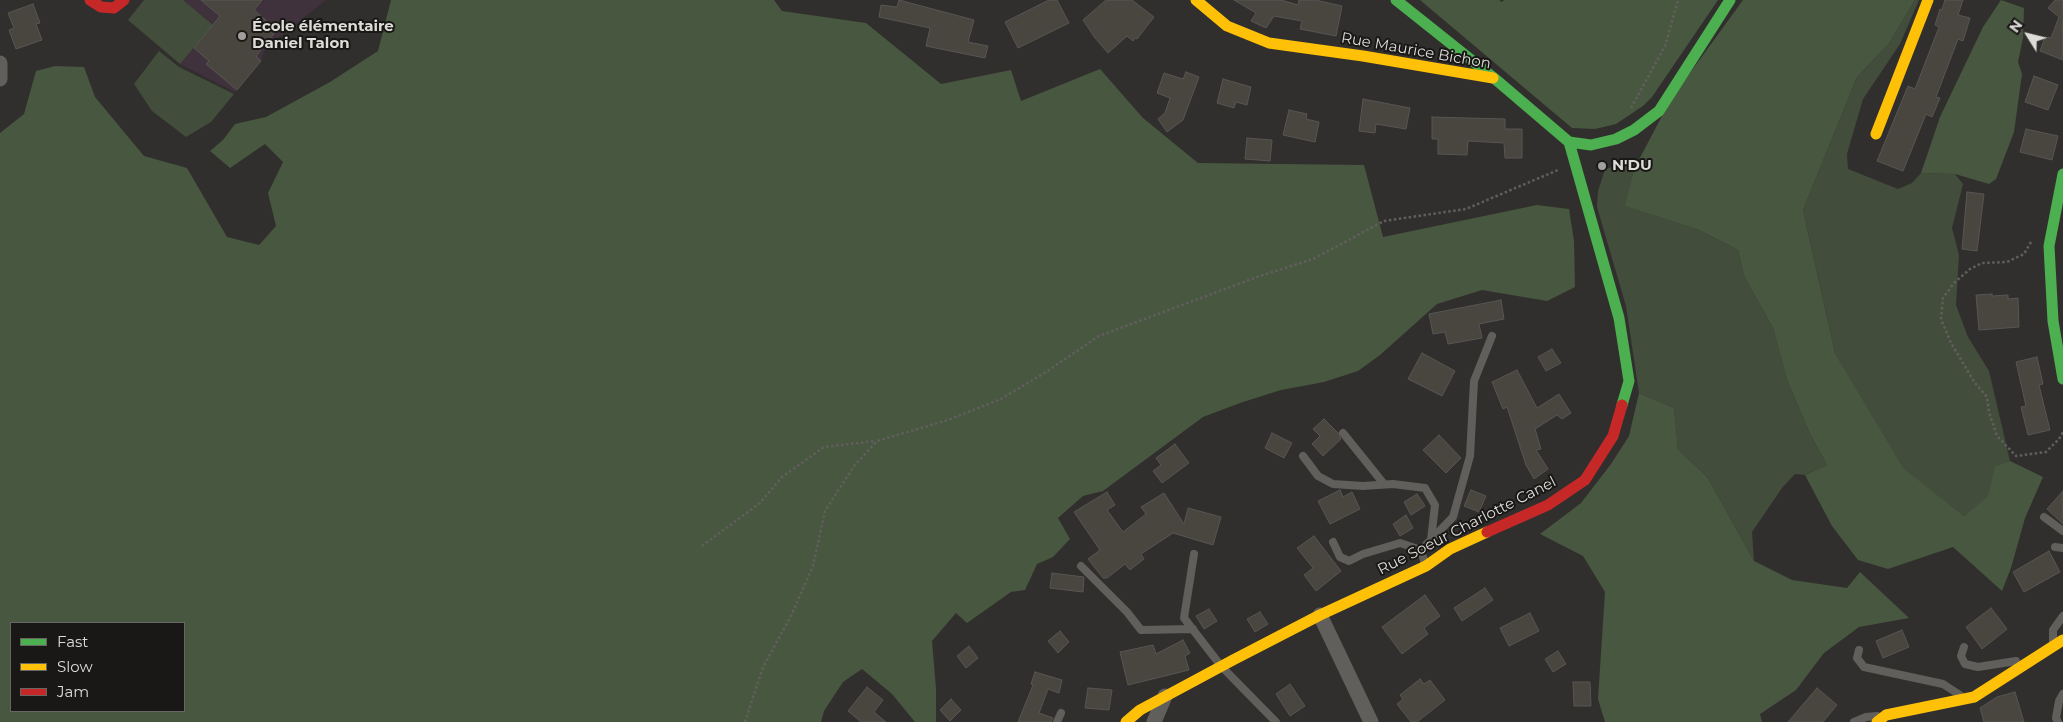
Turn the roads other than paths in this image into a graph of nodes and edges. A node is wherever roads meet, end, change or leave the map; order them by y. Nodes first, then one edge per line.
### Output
1 (90, 0) edge
2 (124, 0) edge
3 (1196, 0) edge
4 (1396, 0) edge
5 (1730, 0) edge
6 (1928, 0) edge
7 (0, 62) edge
8 (1494, 78) junction
9 (0, 79) edge
10 (1876, 134) dead end
11 (1569, 142) junction
12 (2063, 174) edge
13 (1492, 336) dead end
14 (2062, 364) edge
15 (2063, 379) edge
16 (1343, 432) dead end
17 (1303, 456) dead end
18 (1384, 484) junction
19 (2044, 517) dead end
20 (2063, 531) edge
21 (1431, 540) junction
22 (1332, 542) dead end
23 (1421, 550) junction
24 (1194, 554) dead end
25 (1081, 566) dead end
26 (1426, 566) junction
27 (1320, 614) junction
28 (2063, 616) edge
29 (1193, 629) junction
30 (2063, 640) edge
31 (2053, 646) junction
32 (1964, 647) dead end
33 (1859, 650) dead end
34 (2038, 657) junction
35 (1221, 666) junction
36 (2063, 694) edge
37 (1164, 696) junction
38 (1966, 699) junction
39 (1061, 713) dead end
40 (1882, 719) edge
41 (1057, 722) edge
42 (1126, 722) edge
43 (1154, 722) edge
44 (1276, 722) edge
45 (1371, 722) edge
46 (1854, 722) edge
47 (2058, 722) edge

1 - 2 street
3 - 8 street, Rue Maurice Bichon
4 - 8 street
5 - 11 street
6 - 10 street
7 - 9 street
8 - 11 street, Rue Maurice Bichon
11 - 26 street, Rue Soeur Charlotte Canel
12 - 14 street
13 - 21 lane
14 - 15 street
16 - 18 lane
17 - 18 lane
18 - 21 lane
19 - 20 lane
21 - 23 lane
22 - 23 lane
23 - 26 lane
24 - 29 lane
25 - 29 lane
26 - 27 street, Rue Soeur Charlotte Canel
27 - 35 street, Rue Soeur Charlotte Canel
27 - 45 street
28 - 31 lane
29 - 35 lane
30 - 31 street
31 - 34 street
32 - 34 lane
33 - 38 lane
34 - 38 street
35 - 37 street, Rue Soeur Charlotte Canel
35 - 44 lane
36 - 47 lane
37 - 42 street, Rue Soeur Charlotte Canel
37 - 43 street
38 - 40 street
39 - 41 lane
40 - 46 lane

